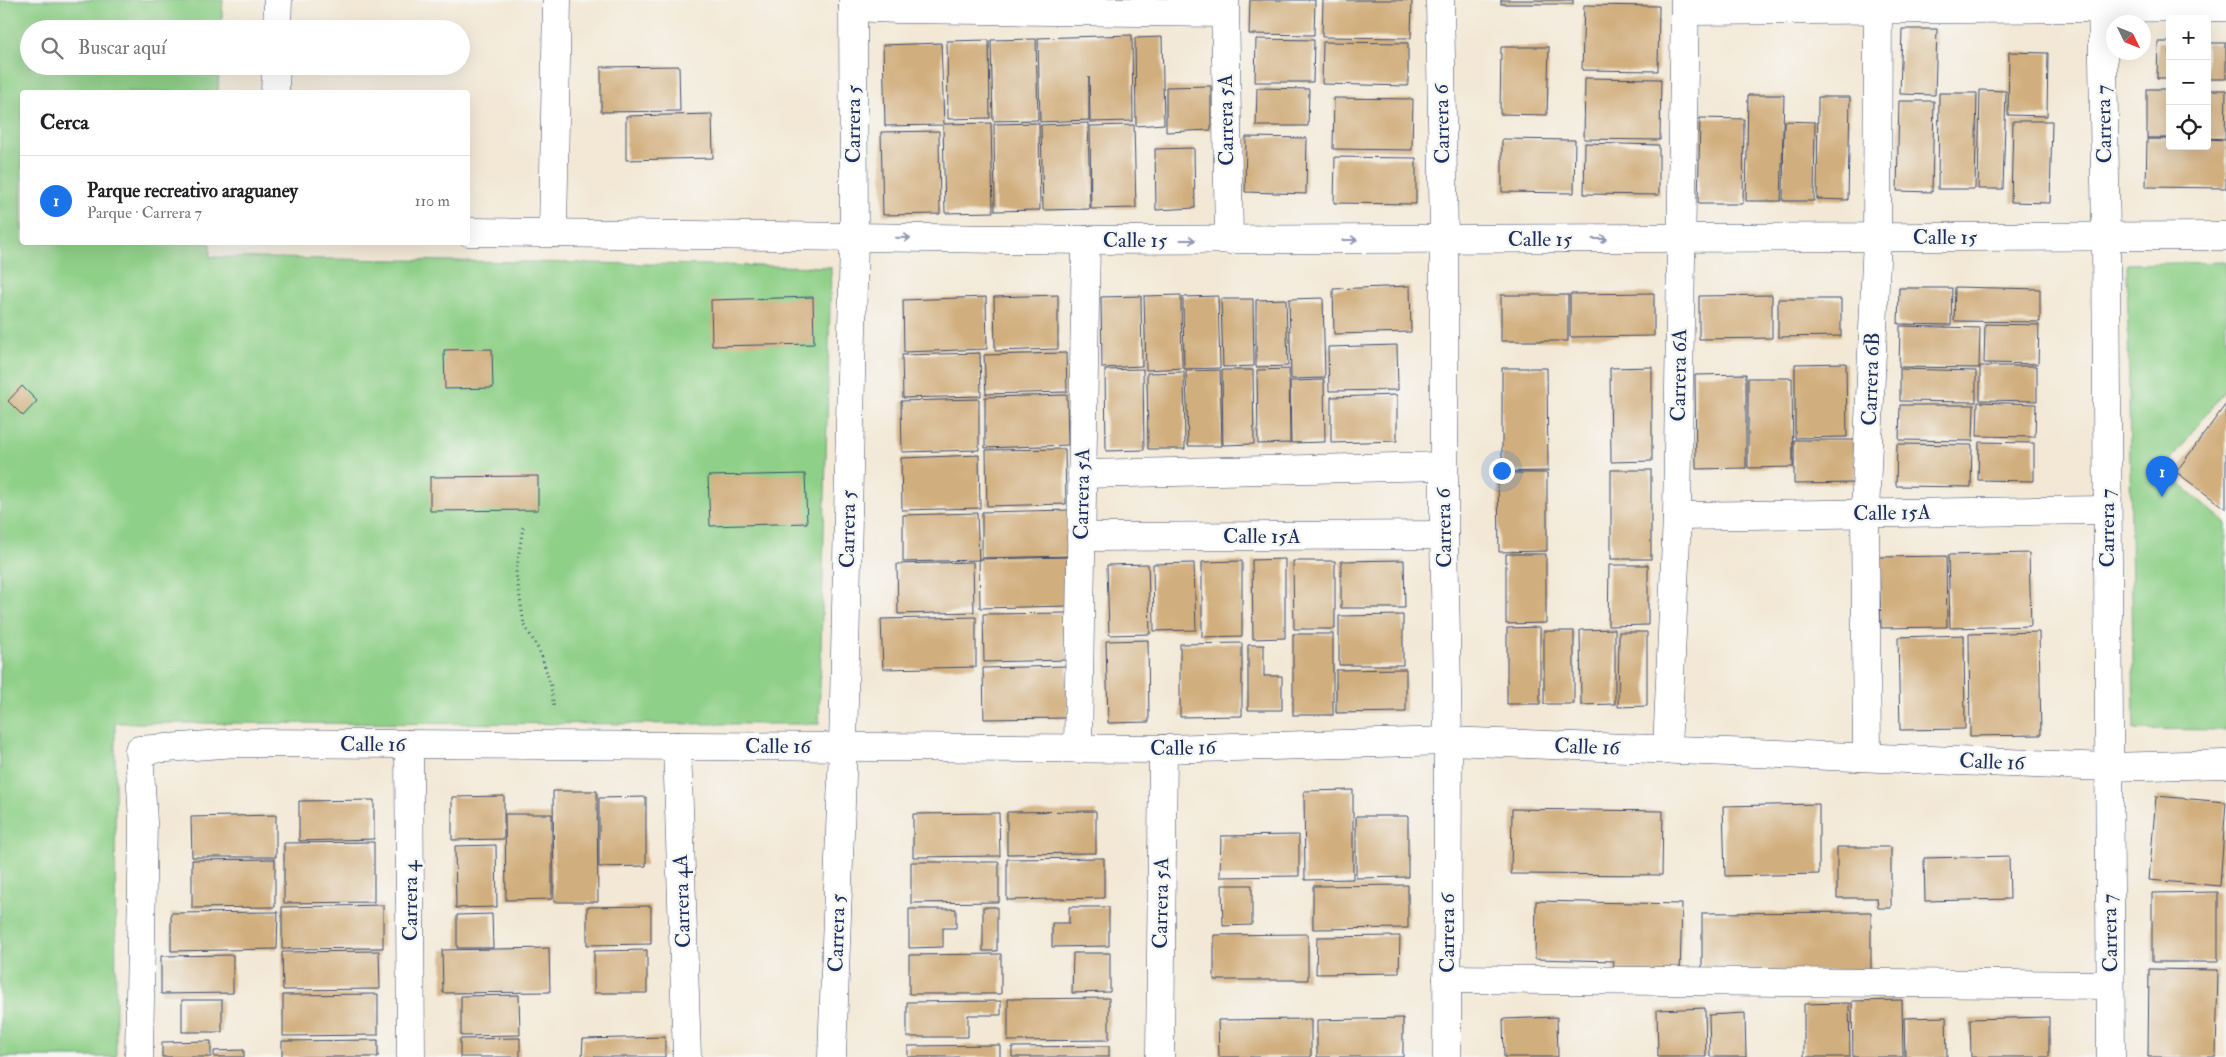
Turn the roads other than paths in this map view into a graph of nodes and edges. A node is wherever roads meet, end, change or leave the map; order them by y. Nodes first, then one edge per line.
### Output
1 (278, 0) edge
2 (557, 0) edge
3 (1440, 0) edge
4 (853, 4) edge
5 (2102, 4) edge
6 (1878, 5) edge
7 (1224, 6) edge
8 (1686, 6) edge
9 (2226, 7) edge
10 (277, 20) edge
11 (276, 75) edge
12 (275, 90) edge
13 (470, 232) edge
14 (552, 233) junction
15 (2106, 236) junction
16 (2226, 236) edge
17 (854, 238) junction
18 (1682, 238) junction
19 (1877, 238) junction
20 (1444, 239) junction
21 (1086, 240) junction
22 (1228, 240) junction
23 (1443, 466) junction
24 (1082, 474) junction
25 (2106, 510) junction
26 (1865, 513) junction
27 (1677, 516) junction
28 (1444, 535) junction
29 (1081, 537) junction
30 (1448, 741) junction
31 (409, 744) junction
32 (677, 746) junction
33 (844, 747) junction
34 (1078, 749) junction
35 (1163, 749) junction
36 (1667, 750) junction
37 (1867, 757) junction
38 (2226, 764) edge
39 (2108, 766) junction
40 (1447, 979) junction
41 (2110, 985) junction
42 (139, 1057) edge
43 (411, 1057) edge
44 (687, 1057) edge
45 (832, 1057) edge
46 (1160, 1057) edge
47 (1447, 1057) edge
48 (2111, 1057) edge

1 - 10 street
2 - 14 street
3 - 20 street, Carrera 6
4 - 7 street
4 - 17 street, Carrera 5
5 - 6 street
5 - 9 street
5 - 15 street, Carrera 7
6 - 8 street
6 - 19 street, Carrera 6B
7 - 22 street, Carrera 5A
8 - 18 street, Carrera 6A
11 - 12 street
13 - 14 street, Calle 15
14 - 17 street, Calle 15
15 - 16 street, Calle 15
15 - 19 street, Calle 15
15 - 25 street, Carrera 7
17 -> 21 street, Calle 15
17 - 33 street, Carrera 5
18 - 19 street, Calle 15
20 -> 18 street, Calle 15
18 - 27 street, Carrera 6A
19 - 26 street, Carrera 6B
22 -> 20 street, Calle 15
20 - 23 street, Carrera 6
21 -> 22 street, Calle 15
21 - 24 street, Carrera 5A
23 - 24 street
23 - 28 street, Carrera 6
24 - 29 street, Carrera 5A
25 - 26 street, Calle 15A
25 - 39 street, Carrera 7
26 - 27 street, Calle 15A
26 - 37 street, Carrera 6B
27 - 36 street, Carrera 6A
28 - 29 street, Calle 15A
28 - 30 street, Carrera 6
29 - 34 street, Carrera 5A
30 - 35 street, Calle 16
30 - 36 street, Calle 16
30 - 40 street, Carrera 6
31 - 32 street, Calle 16
31 - 42 street, Calle 16
31 - 43 street, Carrera 4
32 - 33 street, Calle 16
32 - 44 street, Carrera 4A
33 - 34 street, Calle 16
33 - 45 street, Carrera 5
34 - 35 street, Calle 16
35 - 46 street, Carrera 5A
36 - 37 street, Calle 16
37 - 39 street, Calle 16
38 - 39 street, Calle 16
39 - 41 street, Carrera 7
40 - 41 street
40 - 47 street, Carrera 6
41 - 48 street, Carrera 7

